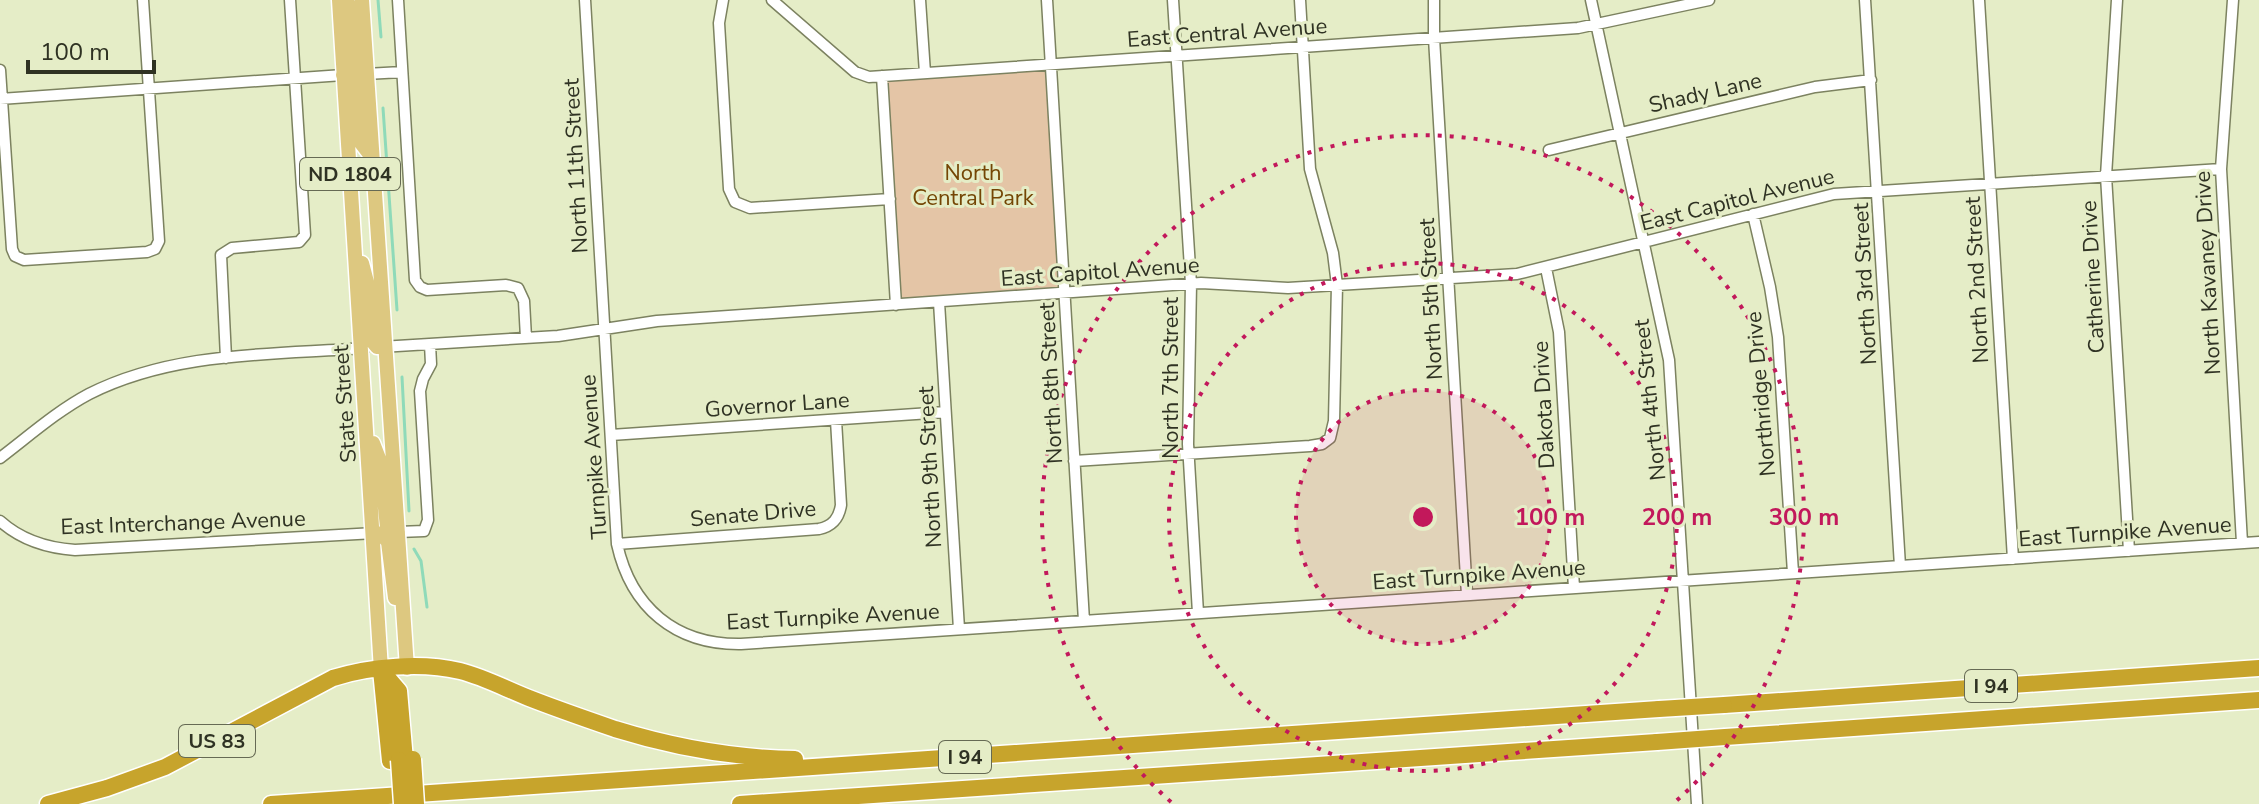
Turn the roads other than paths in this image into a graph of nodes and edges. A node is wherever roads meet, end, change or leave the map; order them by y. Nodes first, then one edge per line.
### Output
1 (143, 0) edge
2 (290, 0) edge
3 (339, 0) edge
4 (346, 0) edge
5 (362, 0) edge
6 (398, 0) edge
7 (585, 0) edge
8 (723, 0) edge
9 (772, 0) edge
10 (920, 0) edge
11 (1047, 0) edge
12 (1173, 0) edge
13 (1300, 0) edge
14 (1434, 0) edge
15 (1591, 0) edge
16 (1709, 0) edge
17 (1865, 0) edge
18 (1979, 0) edge
19 (2117, 0) edge
20 (2233, 0) edge
21 (1595, 25) junction
22 (1434, 38) junction
23 (1303, 47) junction
24 (1177, 55) junction
25 (1051, 64) junction
26 (0, 70) edge
27 (402, 72) junction
28 (925, 73) junction
29 (366, 74) junction
30 (343, 75) junction
31 (882, 76) junction
32 (295, 80) junction
33 (1871, 80) junction
34 (149, 89) junction
35 (1, 99) edge
36 (1620, 133) junction
37 (1549, 150) dead end
38 (372, 156) junction
39 (2221, 169) junction
40 (2106, 176) junction
41 (1991, 183) junction
42 (1878, 190) junction
43 (890, 199) junction
44 (1753, 214) junction
45 (1645, 242) junction
46 (1546, 268) junction
47 (1449, 278) junction
48 (1191, 284) junction
49 (1337, 285) junction
50 (1065, 293) junction
51 (939, 302) junction
52 (896, 305) junction
53 (605, 329) junction
54 (526, 338) junction
55 (430, 344) junction
56 (373, 348) junction
57 (226, 358) junction
58 (945, 412) junction
59 (836, 420) junction
60 (367, 423) junction
61 (611, 435) junction
62 (1189, 455) junction
63 (0, 458) edge
64 (1074, 461) junction
65 (0, 521) edge
66 (398, 532) junction
67 (375, 533) junction
68 (2259, 542) edge
69 (2242, 543) junction
70 (617, 544) junction
71 (375, 549) junction
72 (2129, 551) junction
73 (2013, 559) junction
74 (1900, 566) junction
75 (1793, 573) junction
76 (1683, 581) junction
77 (1574, 588) junction
78 (1467, 595) junction
79 (403, 612) junction
80 (1198, 613) junction
81 (1084, 621) junction
82 (959, 629) junction
83 (702, 640) joint
84 (407, 668) junction
85 (2259, 668) edge
86 (381, 670) junction
87 (354, 672) junction
88 (2259, 700) edge
89 (1056, 750) junction
90 (402, 760) junction
91 (994, 787) junction
92 (48, 804) edge
93 (271, 804) edge
94 (392, 804) edge
95 (405, 804) edge
96 (416, 804) edge
97 (740, 804) edge
98 (838, 804) edge
99 (1697, 804) edge

1 - 34 street
2 - 32 street
3 - 30 main road, State Street / ND 1804
4 - 29 main road
5 - 29 main road, State Street / ND 1804
6 - 27 street
7 - 53 street, North 11th Street
8 - 43 street
9 - 31 street, East Central Avenue
10 - 28 street
11 - 25 street, North 8th Street
12 - 24 street, North 7th Street
13 - 23 street
14 - 22 street, North 5th Street
15 - 21 street, North 4th Street
16 - 21 street, East Central Avenue
17 - 33 street, North 3rd Street
18 - 41 street, North 2nd Street
19 - 40 street, Catherine Drive
20 - 39 street, North Kavaney Drive
21 - 22 street, East Central Avenue
21 - 36 street, North 4th Street
22 - 23 street, East Central Avenue
22 - 47 street, North 5th Street
23 - 24 street, East Central Avenue
23 - 49 street
24 - 25 street, East Central Avenue
24 - 48 street, North 7th Street
25 - 28 street, East Central Avenue
25 - 50 street, North 8th Street
26 - 35 street
27 - 29 street
27 - 54 street
28 - 31 street, East Central Avenue
29 - 38 main road, State Street / ND 1804
30 - 32 street
30 - 38 main road
30 - 56 main road, State Street / ND 1804
31 - 43 street
32 - 34 street
32 - 57 street
33 - 36 street, Shady Lane
33 - 42 street, North 3rd Street
34 - 35 street
34 - 35 street
36 - 37 street, Shady Lane
36 - 45 street, North 4th Street
38 - 56 main road, State Street / ND 1804
39 - 40 street, East Capitol Avenue
39 - 69 street, North Kavaney Drive
40 - 41 street, East Capitol Avenue
40 - 72 street, Catherine Drive
41 - 42 street, East Capitol Avenue
41 - 73 street, North 2nd Street
42 - 44 street, East Capitol Avenue
42 - 74 street, North 3rd Street
43 - 52 street
44 - 45 street, East Capitol Avenue
44 - 75 street, Northridge Drive
45 - 46 street, East Capitol Avenue
45 - 76 street, North 4th Street
46 - 47 street, East Capitol Avenue
46 - 77 street, Dakota Drive
47 - 49 street, East Capitol Avenue
47 - 78 street, North 5th Street
48 - 49 street, East Capitol Avenue
48 - 50 street, East Capitol Avenue
48 - 62 street, North 7th Street
49 - 62 street
50 - 51 street, East Capitol Avenue
50 - 64 street, North 8th Street
51 - 52 street, East Capitol Avenue
51 - 58 street, North 9th Street
52 - 53 street, East Capitol Avenue
53 - 54 street, East Capitol Avenue
53 - 61 street, Turnpike Avenue
54 - 55 street, East Capitol Avenue
55 - 56 street, East Capitol Avenue
55 - 66 street
56 - 57 street, East Capitol Avenue
56 - 60 main road, State Street / ND 1804
56 - 66 main road, State Street / ND 1804
57 - 63 street, East Capitol Avenue
58 - 59 street, Governor Lane
58 - 82 street, North 9th Street
59 - 61 street, Governor Lane
59 - 70 street, Senate Drive
60 - 66 main road
60 - 67 main road, State Street / ND 1804
61 - 70 street, Turnpike Avenue
62 - 64 street
62 - 80 street, North 7th Street
64 - 81 street, North 8th Street
65 - 67 street, East Interchange Avenue
66 - 79 main road, State Street / ND 1804
67 - 71 main road, State Street / ND 1804
67 - 79 main road
68 - 69 street, East Turnpike Avenue
69 - 72 street, East Turnpike Avenue
70 - 83 street, Turnpike Avenue
71 - 86 main road, State Street / ND 1804
71 - 87 main road
72 - 73 street, East Turnpike Avenue
73 - 74 street, East Turnpike Avenue
74 - 75 street, East Turnpike Avenue
75 - 76 street, East Turnpike Avenue
76 - 77 street, East Turnpike Avenue
76 - 99 street, North 4th Street
77 - 78 street, East Turnpike Avenue
78 - 80 street, East Turnpike Avenue
79 - 84 main road, State Street / ND 1804
80 - 81 street, East Turnpike Avenue
81 - 82 street, East Turnpike Avenue
82 - 83 street, East Turnpike Avenue
84 - 86 highway, US 83
84 - 89 highway
84 - 90 highway, State Street
85 - 89 highway, I 94, bridge
86 - 87 highway, US 83
86 - 90 highway, State Street / ND 1804
86 - 90 highway
87 - 92 highway, US 83
88 - 91 highway, I 94, bridge
89 - 93 highway, I 94
90 - 94 highway, State Street / ND 1804
90 - 95 highway, bridge
90 - 96 highway, State Street, bridge
91 - 97 highway, I 94
91 - 98 highway

